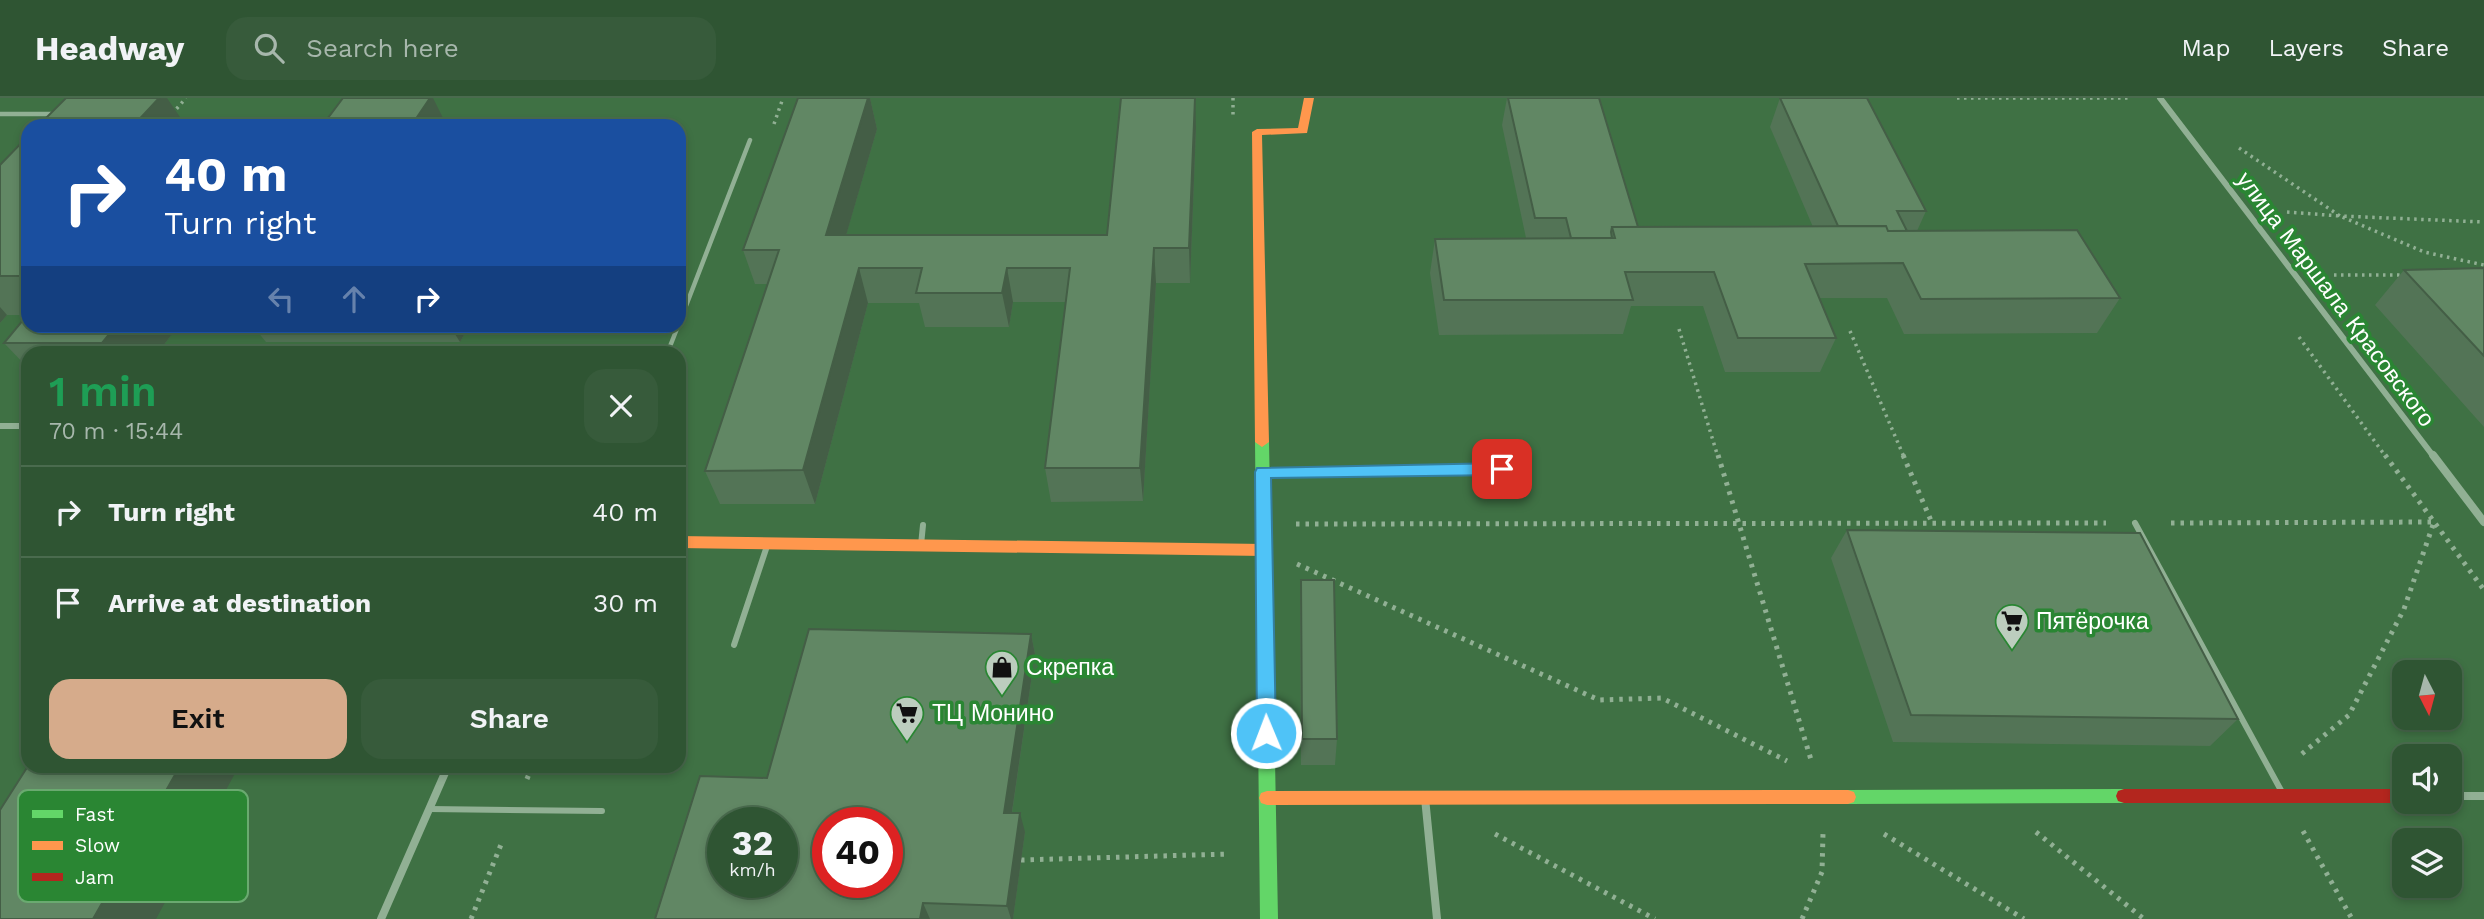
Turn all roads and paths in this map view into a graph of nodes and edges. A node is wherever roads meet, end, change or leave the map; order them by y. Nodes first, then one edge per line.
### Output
1 (186, 98) edge
2 (1309, 98) edge
3 (1957, 98) edge
4 (2160, 98) edge
5 (2133, 110) dead end
6 (0, 114) edge
7 (66, 114) edge
8 (171, 114) dead end
9 (2182, 127) junction
10 (750, 140) dead end
11 (2244, 208) junction
12 (2340, 216) junction
13 (2484, 222) edge
14 (2484, 265) edge
15 (2295, 275) junction
16 (2403, 275) dead end
17 (686, 307) edge
18 (1679, 328) dead end
19 (1850, 331) dead end
20 (2294, 331) dead end
21 (0, 426) edge
22 (21, 426) edge
23 (1502, 469) dead end
24 (1263, 472) junction
25 (2434, 522) junction
26 (2484, 522) edge
27 (1932, 523) junction
28 (2135, 523) junction
29 (1263, 524) junction
30 (1739, 524) junction
31 (923, 525) dead end
32 (686, 542) edge
33 (768, 543) junction
34 (921, 545) junction
35 (1264, 550) junction
36 (2484, 590) edge
37 (734, 645) dead end
38 (445, 773) edge
39 (1816, 775) junction
40 (2274, 778) junction
41 (2284, 796) junction
42 (2392, 796) edge
43 (2462, 796) edge
44 (2484, 796) edge
45 (1425, 797) junction
46 (1823, 797) junction
47 (1991, 797) junction
48 (1267, 798) junction
49 (429, 809) junction
50 (602, 811) dead end
51 (1486, 830) dead end
52 (1882, 833) dead end
53 (1229, 853) dead end
54 (1021, 860) dead end
55 (381, 919) edge
56 (1269, 919) edge
57 (1437, 919) edge
58 (1655, 919) edge
59 (1802, 919) edge
60 (2024, 919) edge
61 (2144, 919) edge
62 (2352, 919) edge

1 - 8 path
2 - 24 street
3 - 5 path
4 - 9 street, улица Маршала Красовского
6 - 7 lane
9 - 11 street, улица Маршала Красовского
9 - 12 path
10 - 17 lane
11 - 12 path
11 - 15 street, улица Маршала Красовского
12 - 13 path
12 - 14 path
15 - 16 path
15 - 26 street, улица Маршала Красовского
18 - 30 path
19 - 27 path
20 - 25 path
21 - 22 street
23 - 24 lane
24 - 29 street
25 - 28 path
25 - 36 path
25 - 40 path
27 - 28 path
27 - 30 path
28 - 40 lane
29 - 30 path
29 - 35 street
30 - 39 path
31 - 34 lane
32 - 33 street
33 - 34 street
33 - 37 lane
34 - 35 street
35 - 39 path
35 - 48 street
38 - 49 street
39 - 46 path
40 - 41 lane
41 - 42 street
41 - 47 street
41 - 62 path
43 - 44 street
45 - 46 street
45 - 48 street
45 - 57 street
46 - 47 street
46 - 59 path
47 - 61 path
48 - 56 street
49 - 50 lane
49 - 55 street
51 - 58 path
52 - 60 path
53 - 54 path

